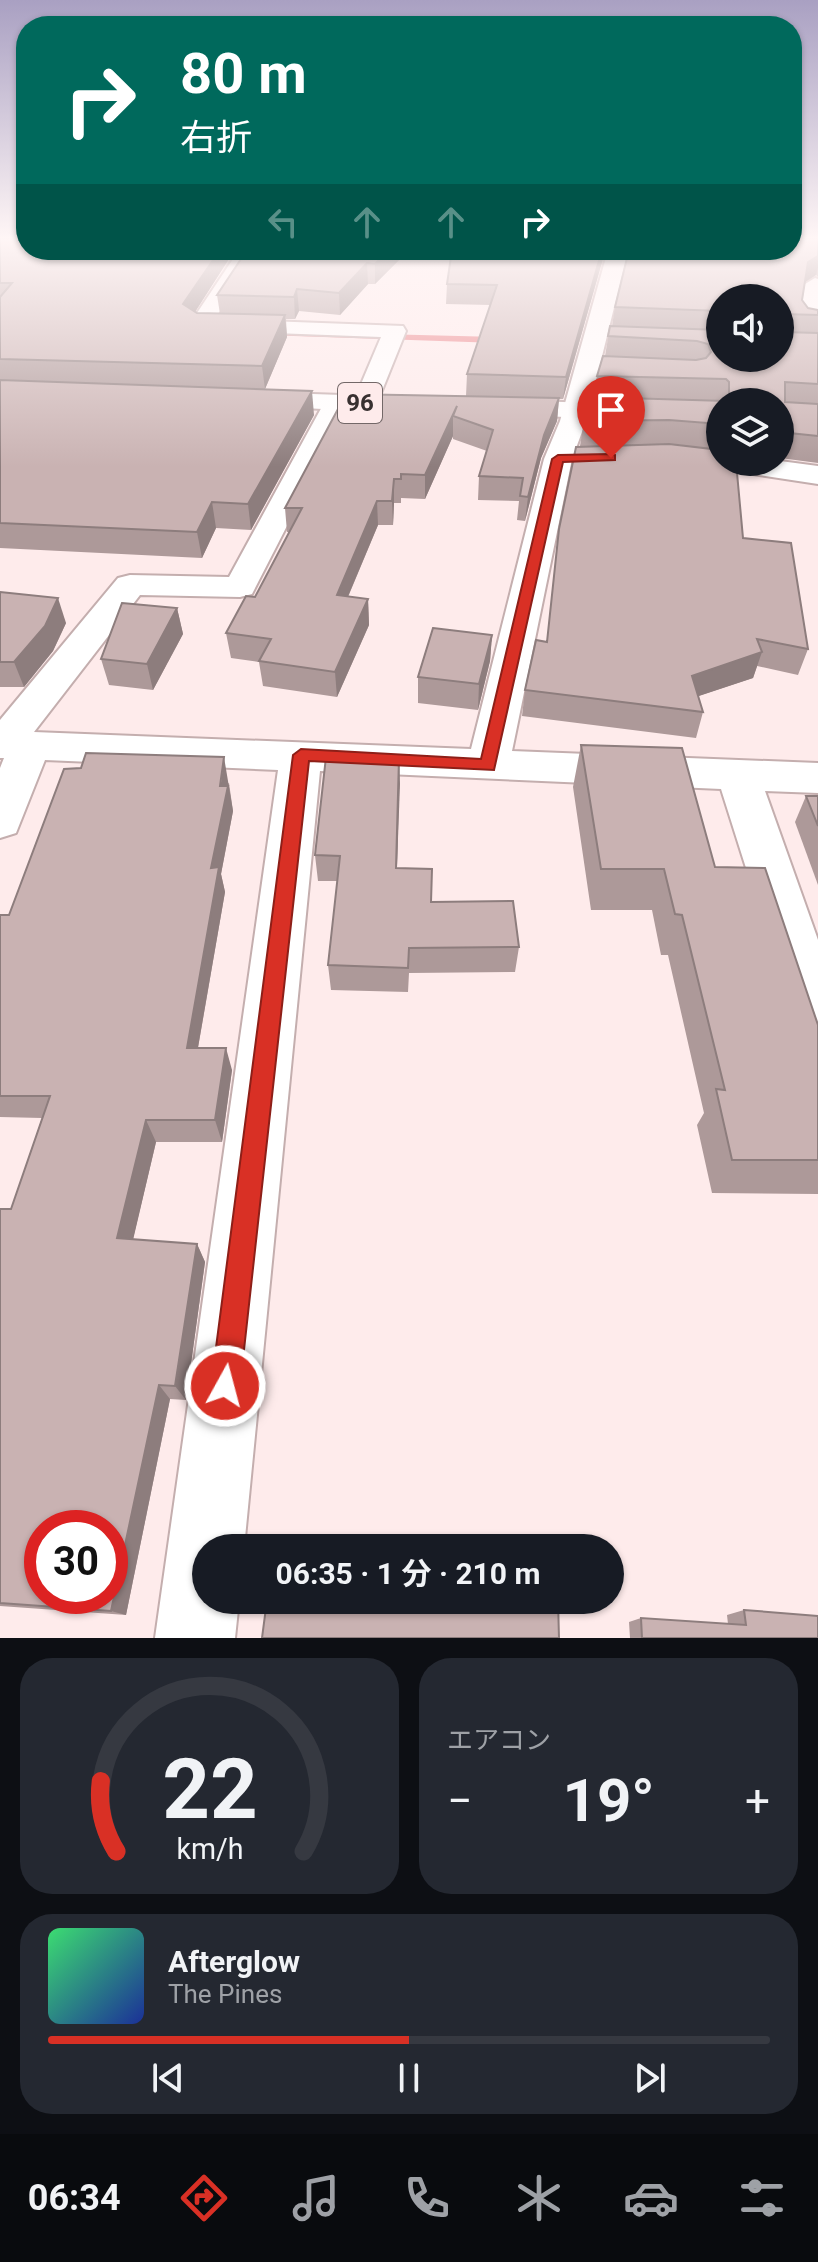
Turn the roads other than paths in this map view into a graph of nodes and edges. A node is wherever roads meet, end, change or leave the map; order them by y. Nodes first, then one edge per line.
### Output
1 (207, 314) edge
2 (607, 314) edge
3 (587, 369) junction
4 (617, 370) edge
5 (230, 399) edge
6 (351, 403) junction
7 (426, 405) edge
8 (471, 407) edge
9 (575, 411) junction
10 (706, 415) edge
11 (794, 472) edge
12 (818, 475) edge
13 (11, 745) edge
14 (301, 755) junction
15 (488, 766) junction
16 (738, 775) junction
17 (818, 778) edge
18 (0, 822) edge
19 (818, 1013) edge
20 (195, 1638) edge

1 - 6 street
2 - 3 street
3 - 4 street
3 - 9 street
5 - 6 street, 96
6 - 7 street, 96
6 - 13 street
8 - 9 street
9 - 10 street
9 - 15 street
11 - 12 street
13 - 14 street
13 - 18 street
14 - 15 street
14 - 20 street
15 - 16 street
16 - 17 street
16 - 19 street

